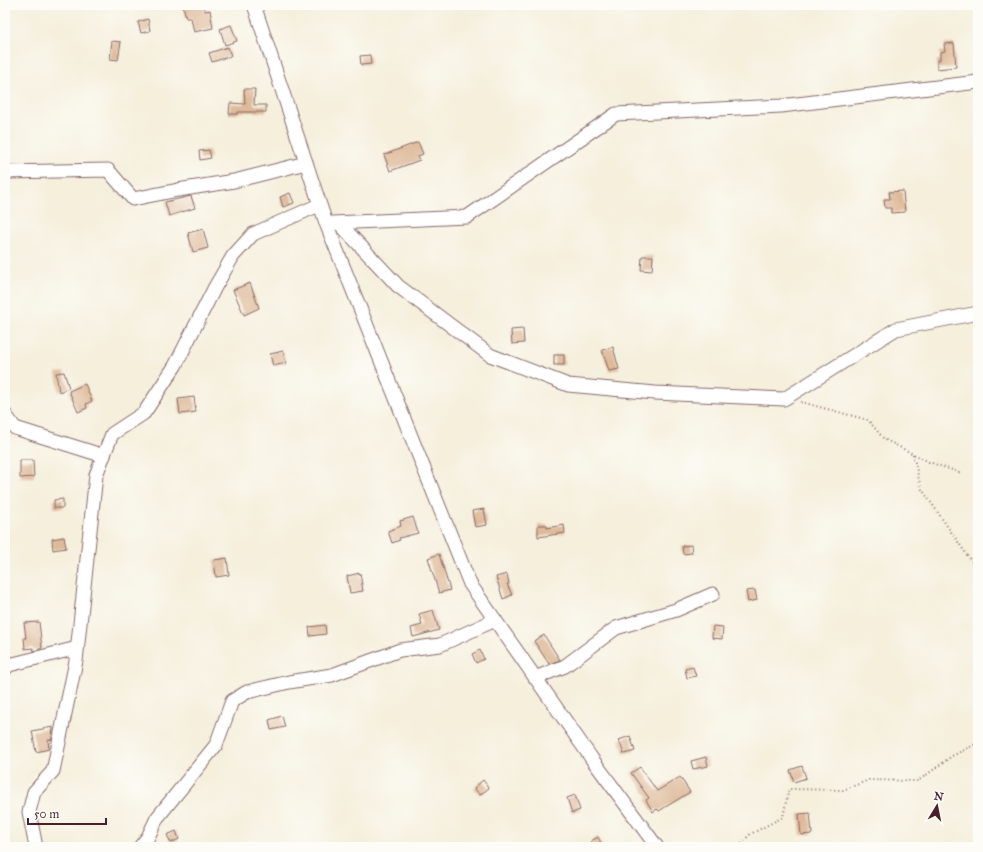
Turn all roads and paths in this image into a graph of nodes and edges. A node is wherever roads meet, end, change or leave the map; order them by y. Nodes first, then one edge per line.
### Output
1 (254, 5) edge
2 (978, 82) edge
3 (306, 163) junction
4 (5, 172) edge
5 (319, 205) junction
6 (326, 223) junction
7 (339, 223) junction
8 (978, 313) edge
9 (787, 397) junction
10 (5, 414) edge
11 (913, 454) junction
12 (104, 456) junction
13 (961, 473) dead end
14 (978, 571) edge
15 (713, 594) dead end
16 (494, 620) junction
17 (77, 648) junction
18 (5, 669) edge
19 (535, 678) junction
20 (978, 743) edge
21 (36, 847) edge
22 (140, 847) edge
23 (657, 847) edge
24 (738, 847) edge

1 - 3 street
2 - 7 street
3 - 4 street
3 - 5 street
5 - 6 street
5 - 12 street
6 - 7 street
6 - 16 street
7 - 9 street
8 - 9 street
9 - 11 path
10 - 12 street
11 - 13 path
11 - 14 path
12 - 17 street
15 - 19 street
16 - 19 street
16 - 22 street
17 - 18 street
17 - 21 street
19 - 23 street
20 - 24 path

